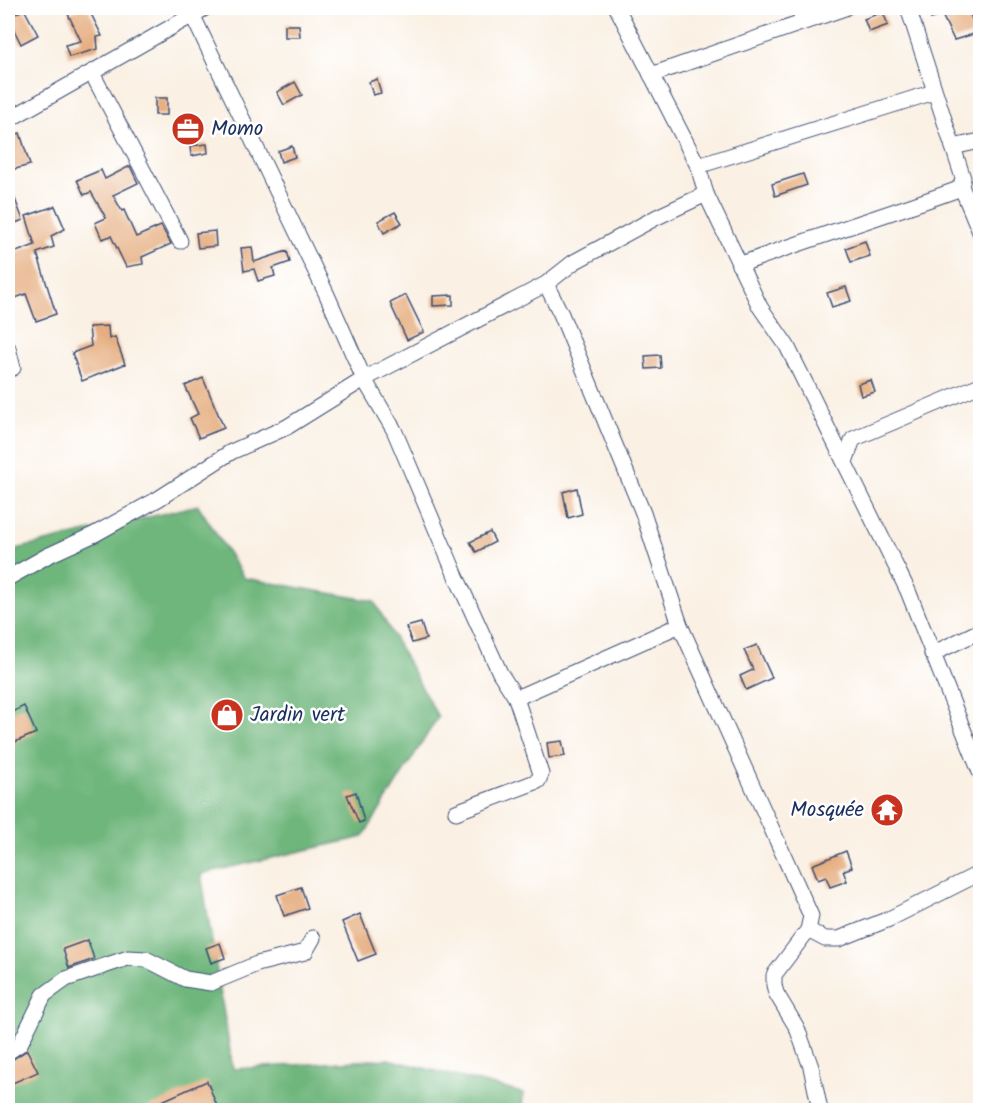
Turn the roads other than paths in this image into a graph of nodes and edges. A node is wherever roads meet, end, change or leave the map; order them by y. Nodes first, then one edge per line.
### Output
1 (617, 8) edge
2 (845, 8) edge
3 (908, 8) edge
4 (195, 10) edge
5 (801, 15) edge
6 (92, 73) junction
7 (651, 75) junction
8 (934, 92) junction
9 (8, 120) edge
10 (981, 141) edge
11 (952, 147) junction
12 (698, 166) junction
13 (962, 186) junction
14 (706, 194) junction
15 (981, 232) edge
16 (180, 241) dead end
17 (739, 265) junction
18 (546, 284) junction
19 (8, 348) edge
20 (13, 368) dead end
21 (364, 379) junction
22 (981, 385) edge
23 (828, 426) junction
24 (853, 439) junction
25 (845, 462) junction
26 (8, 578) edge
27 (680, 625) junction
28 (981, 631) edge
29 (932, 654) junction
30 (516, 698) junction
31 (981, 772) edge
32 (456, 812) dead end
33 (981, 873) edge
34 (807, 930) junction
35 (313, 938) dead end
36 (8, 1052) edge
37 (820, 1110) edge

1 - 7 street
2 - 5 street
3 - 8 street
4 - 6 street
4 - 21 street
5 - 7 street
6 - 9 street
6 - 16 street
7 - 12 street
8 - 11 street
8 - 12 street
10 - 11 street
11 - 13 street
12 - 14 street
13 - 15 street
13 - 17 street
14 - 17 street
14 - 18 street
17 - 23 street
18 - 21 street
18 - 27 street
19 - 20 street
21 - 26 street
21 - 30 street
22 - 24 street
23 - 24 street
23 - 25 street
24 - 25 street
25 - 29 street
27 - 30 street
27 - 34 street
28 - 29 street
29 - 31 street
30 - 32 street
33 - 34 street
34 - 37 street
35 - 36 street

